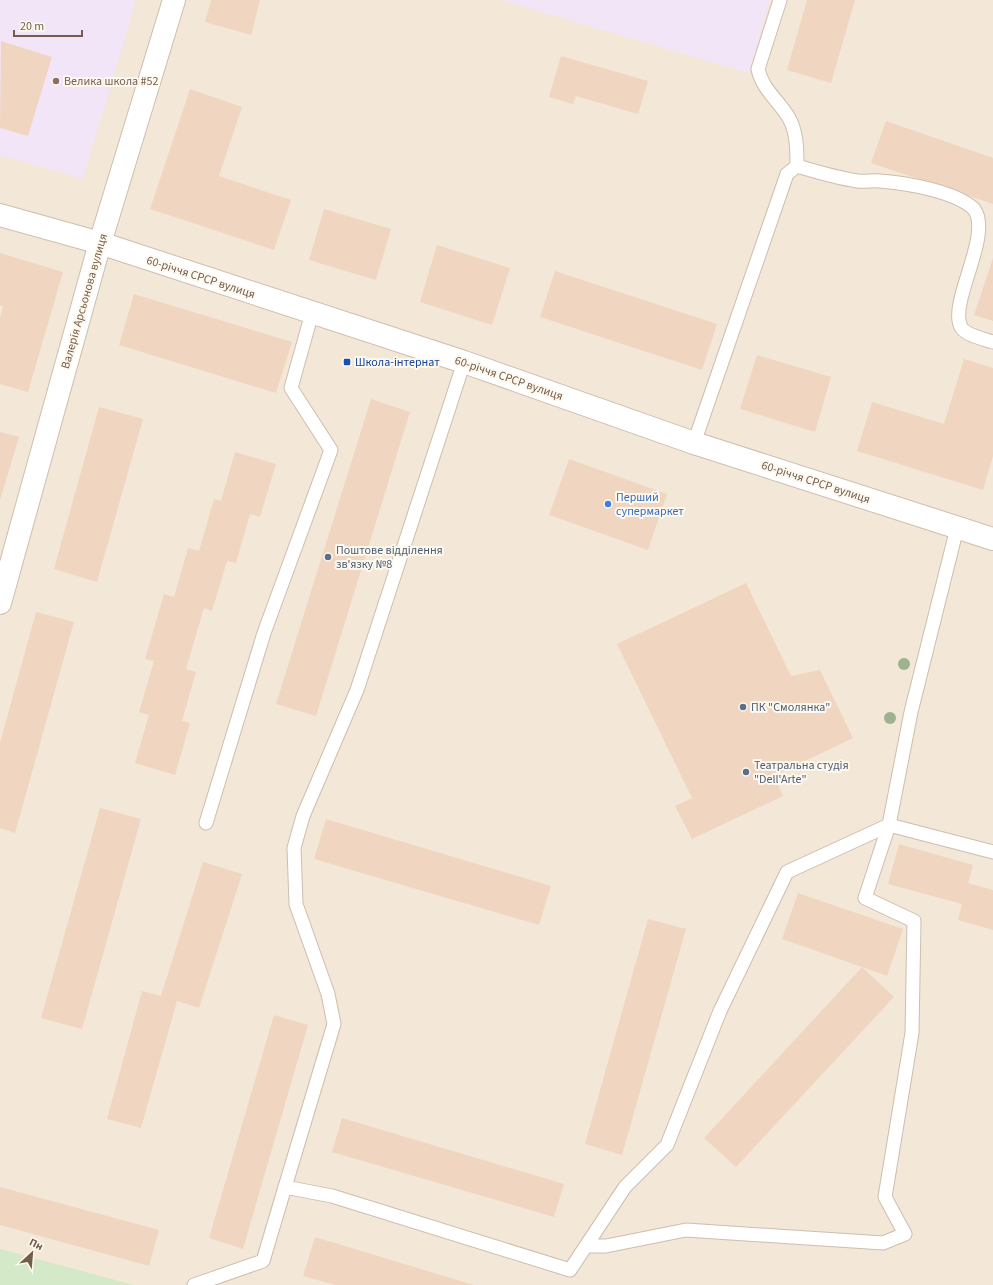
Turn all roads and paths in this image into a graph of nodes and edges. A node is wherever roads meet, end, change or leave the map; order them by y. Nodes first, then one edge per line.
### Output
1 (174, 0) edge
2 (780, 0) edge
3 (797, 166) junction
4 (0, 215) edge
5 (100, 243) junction
6 (312, 313) junction
7 (993, 342) edge
8 (464, 362) junction
9 (694, 443) junction
10 (956, 528) junction
11 (993, 540) edge
12 (0, 603) edge
13 (206, 823) dead end
14 (889, 825) junction
15 (993, 852) edge
16 (285, 1187) junction
17 (586, 1246) junction
18 (194, 1285) edge

1 - 5 street, Валерія Арсьонова вулиця
2 - 3 lane
3 - 7 lane
3 - 9 lane
4 - 5 street, 60-річчя СРСР вулиця
5 - 6 street, 60-річчя СРСР вулиця
5 - 12 street, Валерія Арсьонова вулиця
6 - 8 street, 60-річчя СРСР вулиця
6 - 13 lane
8 - 9 street, 60-річчя СРСР вулиця
8 - 16 lane
9 - 10 street, 60-річчя СРСР вулиця
10 - 11 street, 60-річчя СРСР вулиця
10 - 14 lane
14 - 15 lane
14 - 17 lane
14 - 17 lane
16 - 17 lane
16 - 18 lane

